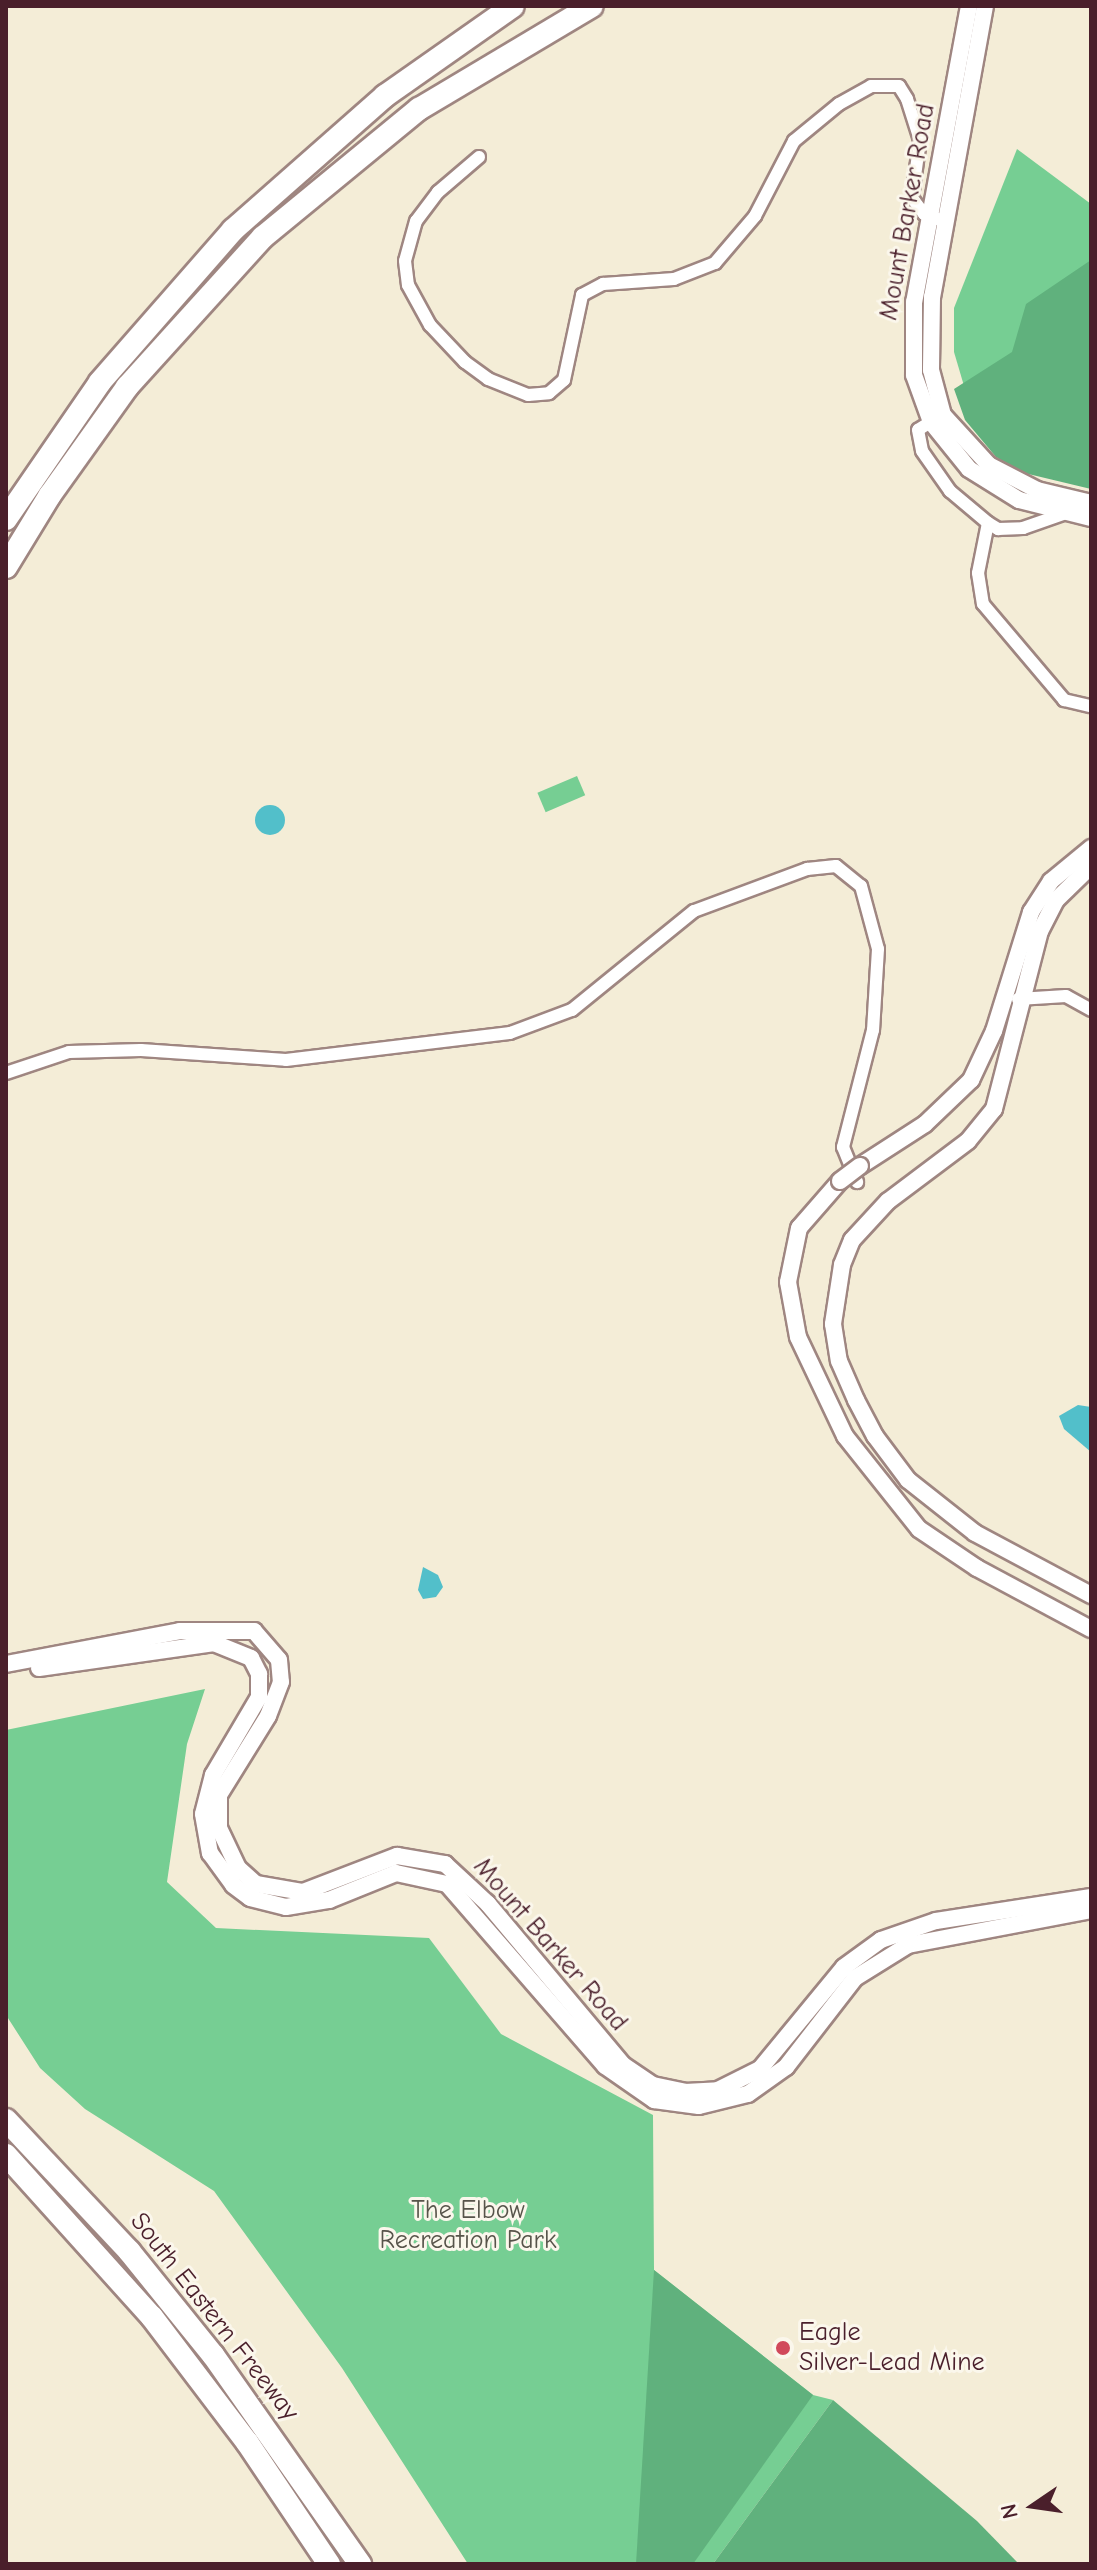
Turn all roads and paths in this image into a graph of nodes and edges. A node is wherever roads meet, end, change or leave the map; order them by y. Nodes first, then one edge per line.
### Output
1 (513, 6) edge
2 (592, 6) edge
3 (969, 6) edge
4 (985, 6) edge
5 (479, 157) dead end
6 (938, 220) junction
7 (937, 418) junction
8 (1091, 503) edge
9 (1066, 513) junction
10 (1091, 518) edge
11 (6, 519) edge
12 (988, 523) junction
13 (6, 567) edge
14 (1091, 706) edge
15 (1091, 848) edge
16 (1091, 866) edge
17 (1003, 998) junction
18 (1022, 999) junction
19 (1091, 1010) edge
20 (6, 1073) edge
21 (852, 1176) junction
22 (1091, 1595) edge
23 (1091, 1629) edge
24 (6, 1664) edge
25 (6, 1673) edge
26 (1091, 1897) edge
27 (1091, 1910) edge
28 (6, 2120) edge
29 (6, 2155) edge
30 (193, 2369) junction
31 (314, 2564) edge
32 (329, 2564) edge
33 (360, 2564) edge

1 - 11 highway
2 - 13 highway
3 - 6 main road, Mount Barker Road
4 - 6 main road, Mount Barker Road
5 - 6 street
6 - 7 main road, Mount Barker Road
7 - 8 main road
7 - 9 main road, Mount Barker Road
7 - 12 street
9 - 10 main road, Mount Barker Road
9 - 12 street
12 - 14 street
15 - 17 main road
16 - 18 main road
17 - 18 street
17 - 21 main road
18 - 19 street
18 - 22 main road
20 - 21 street
21 - 23 main road
24 - 26 main road, Mount Barker Road
25 - 27 main road, Mount Barker Road
28 - 33 highway, South Eastern Freeway
29 - 30 highway, South Eastern Freeway
30 - 31 highway
30 - 32 highway, South Eastern Freeway

